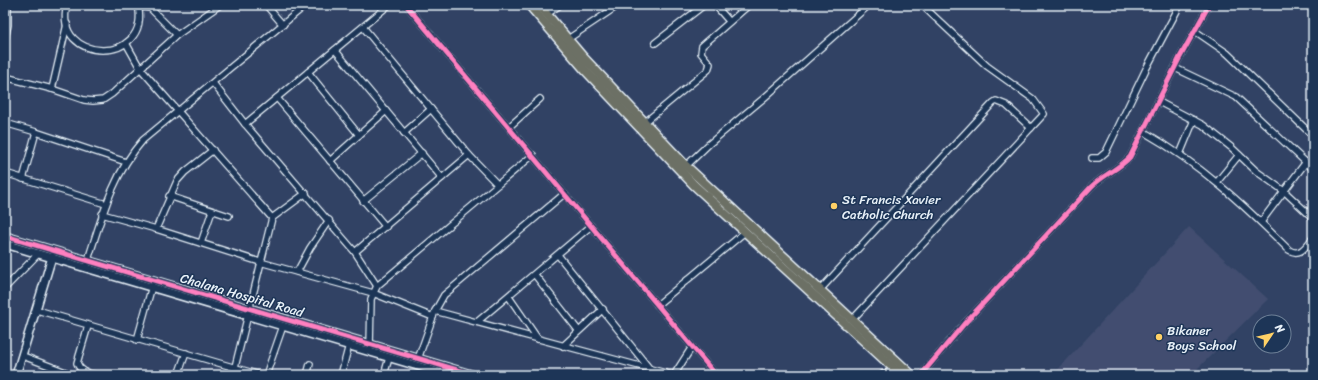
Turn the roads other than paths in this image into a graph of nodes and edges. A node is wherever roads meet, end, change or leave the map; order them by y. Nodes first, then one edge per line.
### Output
1 (8, 5) edge
2 (67, 5) edge
3 (209, 5) edge
4 (220, 5) edge
5 (266, 5) edge
6 (306, 5) edge
7 (389, 5) edge
8 (406, 5) edge
9 (529, 5) edge
10 (539, 5) edge
11 (560, 5) edge
12 (619, 5) edge
13 (704, 5) edge
14 (715, 5) edge
15 (749, 5) edge
16 (870, 5) edge
17 (922, 5) edge
18 (1180, 5) edge
19 (1209, 5) edge
20 (138, 6) edge
21 (213, 10) junction
22 (547, 14) junction
23 (729, 22) junction
24 (67, 24) junction
25 (283, 25) junction
26 (363, 27) junction
27 (1194, 31) junction
28 (177, 35) junction
29 (5, 39) edge
30 (568, 39) junction
31 (126, 43) junction
32 (655, 43) dead end
33 (335, 50) junction
34 (140, 68) junction
35 (1175, 68) junction
36 (308, 72) junction
37 (5, 77) edge
38 (213, 83) junction
39 (52, 89) junction
40 (277, 98) junction
41 (540, 99) dead end
42 (1159, 102) junction
43 (431, 109) junction
44 (177, 111) junction
45 (386, 111) junction
46 (1194, 120) junction
47 (644, 123) junction
48 (5, 124) edge
49 (245, 124) junction
50 (509, 127) junction
51 (1031, 128) junction
52 (36, 132) junction
53 (404, 132) junction
54 (1144, 132) junction
55 (359, 135) junction
56 (1313, 136) edge
57 (213, 150) junction
58 (422, 153) junction
59 (1180, 154) junction
60 (469, 155) junction
61 (533, 155) junction
62 (1239, 155) junction
63 (1092, 158) dead end
64 (330, 161) junction
65 (126, 162) junction
66 (1306, 162) junction
67 (686, 166) junction
68 (1313, 169) edge
69 (5, 173) edge
70 (442, 178) junction
71 (23, 179) junction
72 (1217, 182) junction
73 (497, 184) junction
74 (1284, 191) junction
75 (306, 193) junction
76 (564, 194) junction
77 (169, 196) junction
78 (363, 201) junction
79 (106, 204) junction
80 (212, 211) junction
81 (102, 214) junction
82 (229, 216) dead end
83 (272, 218) junction
84 (1313, 218) edge
85 (329, 220) junction
86 (1261, 222) junction
87 (591, 226) junction
88 (386, 228) junction
89 (156, 229) junction
90 (745, 232) junction
91 (5, 236) edge
92 (1313, 238) edge
93 (201, 243) junction
94 (5, 244) edge
95 (355, 252) junction
96 (38, 254) junction
97 (558, 255) junction
98 (52, 257) junction
99 (260, 262) junction
100 (87, 264) junction
101 (297, 272) junction
102 (534, 275) junction
103 (152, 286) junction
104 (377, 286) junction
105 (5, 288) edge
106 (820, 290) junction
107 (373, 293) junction
108 (509, 296) junction
109 (657, 305) junction
110 (603, 309) junction
111 (37, 310) junction
112 (249, 312) junction
113 (434, 314) junction
114 (852, 320) junction
115 (477, 322) junction
116 (88, 326) junction
117 (283, 326) junction
118 (578, 330) junction
119 (538, 339) junction
120 (137, 340) junction
121 (370, 344) junction
122 (349, 345) junction
123 (563, 346) junction
124 (692, 347) junction
125 (186, 353) junction
126 (370, 353) junction
127 (23, 356) junction
128 (389, 358) junction
129 (418, 359) junction
130 (310, 364) dead end
131 (235, 367) junction
132 (78, 368) junction
133 (650, 369) junction
134 (900, 371) edge
135 (16, 375) edge
136 (71, 375) edge
137 (95, 375) edge
138 (178, 375) edge
139 (233, 375) edge
140 (260, 375) edge
141 (266, 375) edge
142 (306, 375) edge
143 (341, 375) edge
144 (384, 375) edge
145 (448, 375) edge
146 (474, 375) edge
147 (673, 375) edge
148 (716, 375) edge
149 (883, 375) edge
150 (911, 375) edge
151 (921, 375) edge

1 - 29 street
2 - 24 street
3 - 21 street
4 - 21 street
5 - 25 street
6 - 25 street
7 - 26 street
8 - 50 street
9 - 90 main road
10 - 22 main road
11 - 22 street
12 - 30 street
13 - 32 street
14 - 23 street
15 - 23 street
16 - 67 street
17 - 51 street
18 - 63 street
19 - 27 street
20 - 28 street
20 - 31 street
21 - 28 street
22 - 30 main road
23 - 47 street
24 - 31 street
24 - 39 street
25 - 38 street
26 - 33 street
26 - 43 street
27 - 35 street
27 - 56 street
28 - 34 street
30 - 47 main road
31 - 34 street
33 - 36 street
33 - 45 street
34 - 39 street
34 - 44 street
35 - 42 street
35 - 66 street
36 - 40 street
36 - 55 street
37 - 39 street
38 - 44 street
38 - 49 street
40 - 49 street
40 - 64 street
41 - 50 street
42 - 46 street
42 - 54 street
43 - 53 street
43 - 60 street
44 - 57 street
44 - 65 street
45 - 53 street
45 - 55 street
46 - 59 street
46 - 62 street
47 - 67 main road
48 - 52 street
49 - 75 street
50 - 61 street
51 - 106 street
51 - 114 street
52 - 65 street
52 - 71 street
53 - 58 street
54 - 59 street
54 - 151 street
55 - 64 street
57 - 77 street
57 - 83 street
58 - 70 street
58 - 78 street
59 - 72 street
60 - 70 street
60 - 73 street
61 - 73 street
61 - 76 street
62 - 72 street
62 - 74 street
64 - 78 street
65 - 79 street
66 - 68 street
66 - 74 street
67 - 106 main road
69 - 71 street
70 - 88 street
71 - 79 street
72 - 86 street
73 - 104 street
74 - 84 street
74 - 86 street
75 - 83 street
75 - 85 street
76 - 87 street
76 - 113 street
77 - 80 street
77 - 89 street
78 - 88 street
79 - 81 street
80 - 82 street
80 - 93 street
81 - 89 street
81 - 100 street
83 - 99 street
85 - 95 street
85 - 101 street
86 - 92 street
87 - 97 street
87 - 109 street
88 - 95 street
89 - 93 street
90 - 109 street
90 - 134 main road
91 - 100 street, Chalana Hospital Road
93 - 99 street
94 - 96 street, Chalana Hospital Road
95 - 104 street
96 - 98 street, Chalana Hospital Road
96 - 105 street
97 - 102 street
97 - 110 street
98 - 100 street, Chalana Hospital Road
98 - 111 street
99 - 101 street
99 - 112 street
100 - 103 street, Chalana Hospital Road
100 - 112 street, Chalana Hospital Road
101 - 107 street
102 - 108 street
102 - 118 street
103 - 112 street, Chalana Hospital Road
103 - 120 street
104 - 107 street
106 - 114 main road
107 - 113 street
107 - 121 street
108 - 115 street
108 - 119 street
109 - 124 street
110 - 118 street
110 - 133 street
111 - 116 street
111 - 127 street
112 - 117 street, Chalana Hospital Road
112 - 121 street, Chalana Hospital Road
112 - 131 street
113 - 115 street
113 - 129 street
114 - 134 main road
115 - 119 street
116 - 120 street
116 - 132 street
117 - 122 street, Chalana Hospital Road
117 - 141 street
118 - 123 street
119 - 123 street
120 - 125 street
121 - 126 street
121 - 129 street, Chalana Hospital Road
122 - 126 street, Chalana Hospital Road
122 - 143 street
123 - 133 street
124 - 147 street
124 - 148 street
125 - 131 street
125 - 138 street
126 - 128 street, Chalana Hospital Road
127 - 135 street
127 - 136 street
128 - 144 street
128 - 145 street, Chalana Hospital Road
129 - 146 street, Chalana Hospital Road
130 - 142 street
131 - 139 street
131 - 140 street
132 - 136 street
132 - 137 street
133 - 147 street
134 - 149 street
134 - 150 main road

